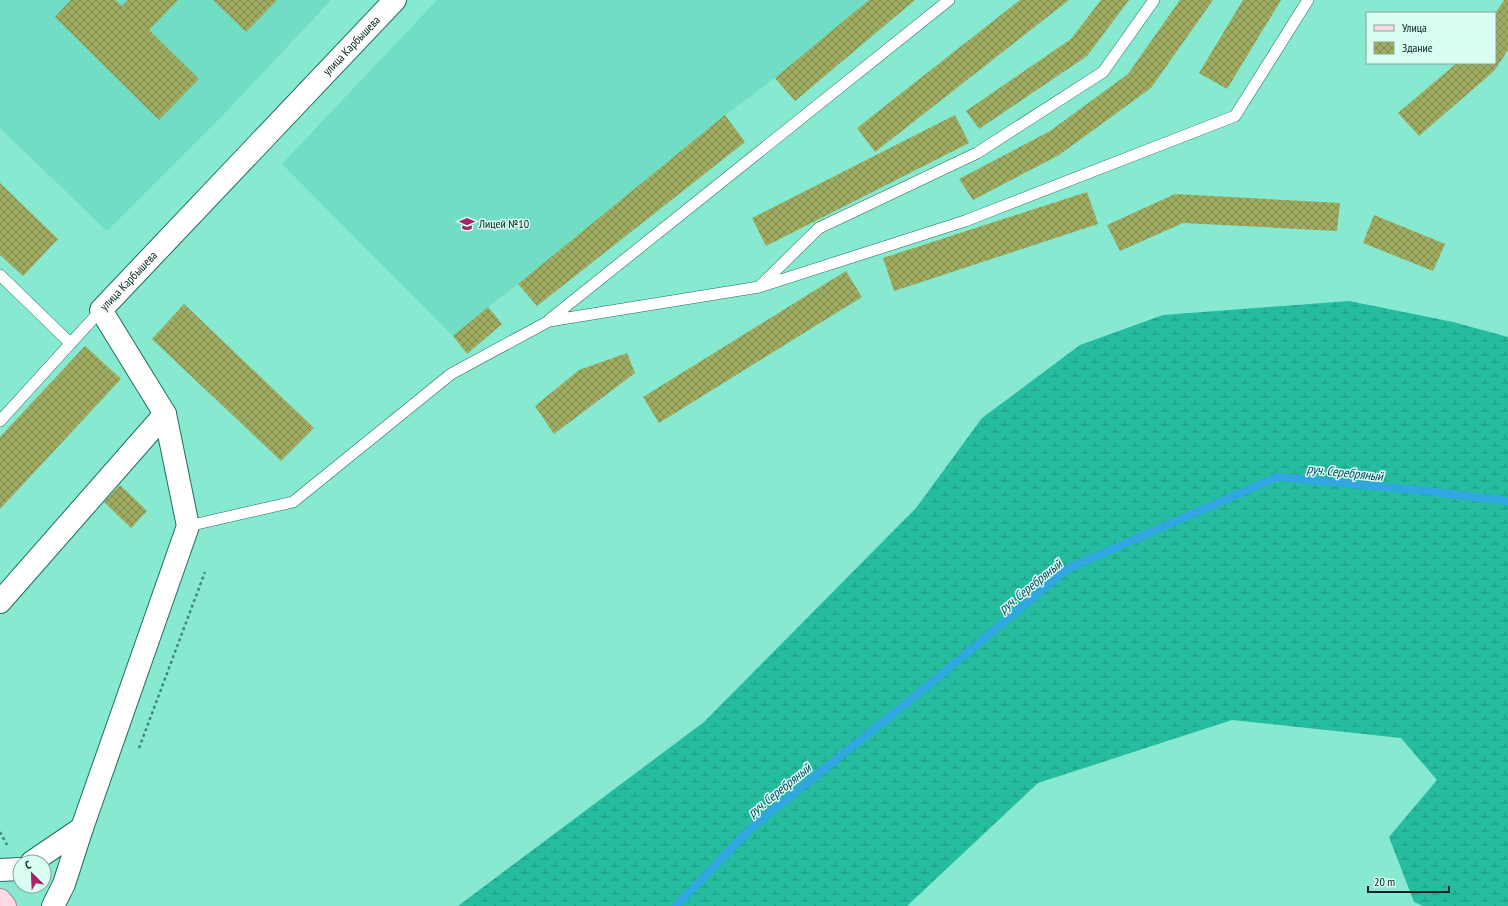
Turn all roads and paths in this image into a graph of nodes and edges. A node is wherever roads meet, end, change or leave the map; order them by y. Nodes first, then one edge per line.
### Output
1 (395, 0) edge
2 (949, 0) edge
3 (1154, 0) edge
4 (1308, 0) edge
5 (0, 275) edge
6 (759, 287) junction
7 (101, 310) junction
8 (549, 320) junction
9 (70, 343) junction
10 (165, 414) junction
11 (0, 420) edge
12 (188, 526) junction
13 (205, 572) dead end
14 (0, 602) edge
15 (138, 750) dead end
16 (82, 828) junction
17 (44, 854) edge
18 (12, 869) edge
19 (0, 870) edge
20 (0, 900) edge
21 (5, 906) edge
22 (53, 906) edge

1 - 7 street, улица Карбышева
2 - 8 lane
3 - 6 lane
4 - 6 lane
5 - 9 lane
6 - 8 lane
7 - 9 lane
7 - 10 street, улица Карбышева
8 - 12 lane
9 - 11 lane
10 - 12 street
10 - 14 street
12 - 16 street
13 - 15 path
16 - 17 street
16 - 22 street
18 - 19 street
20 - 21 main road

